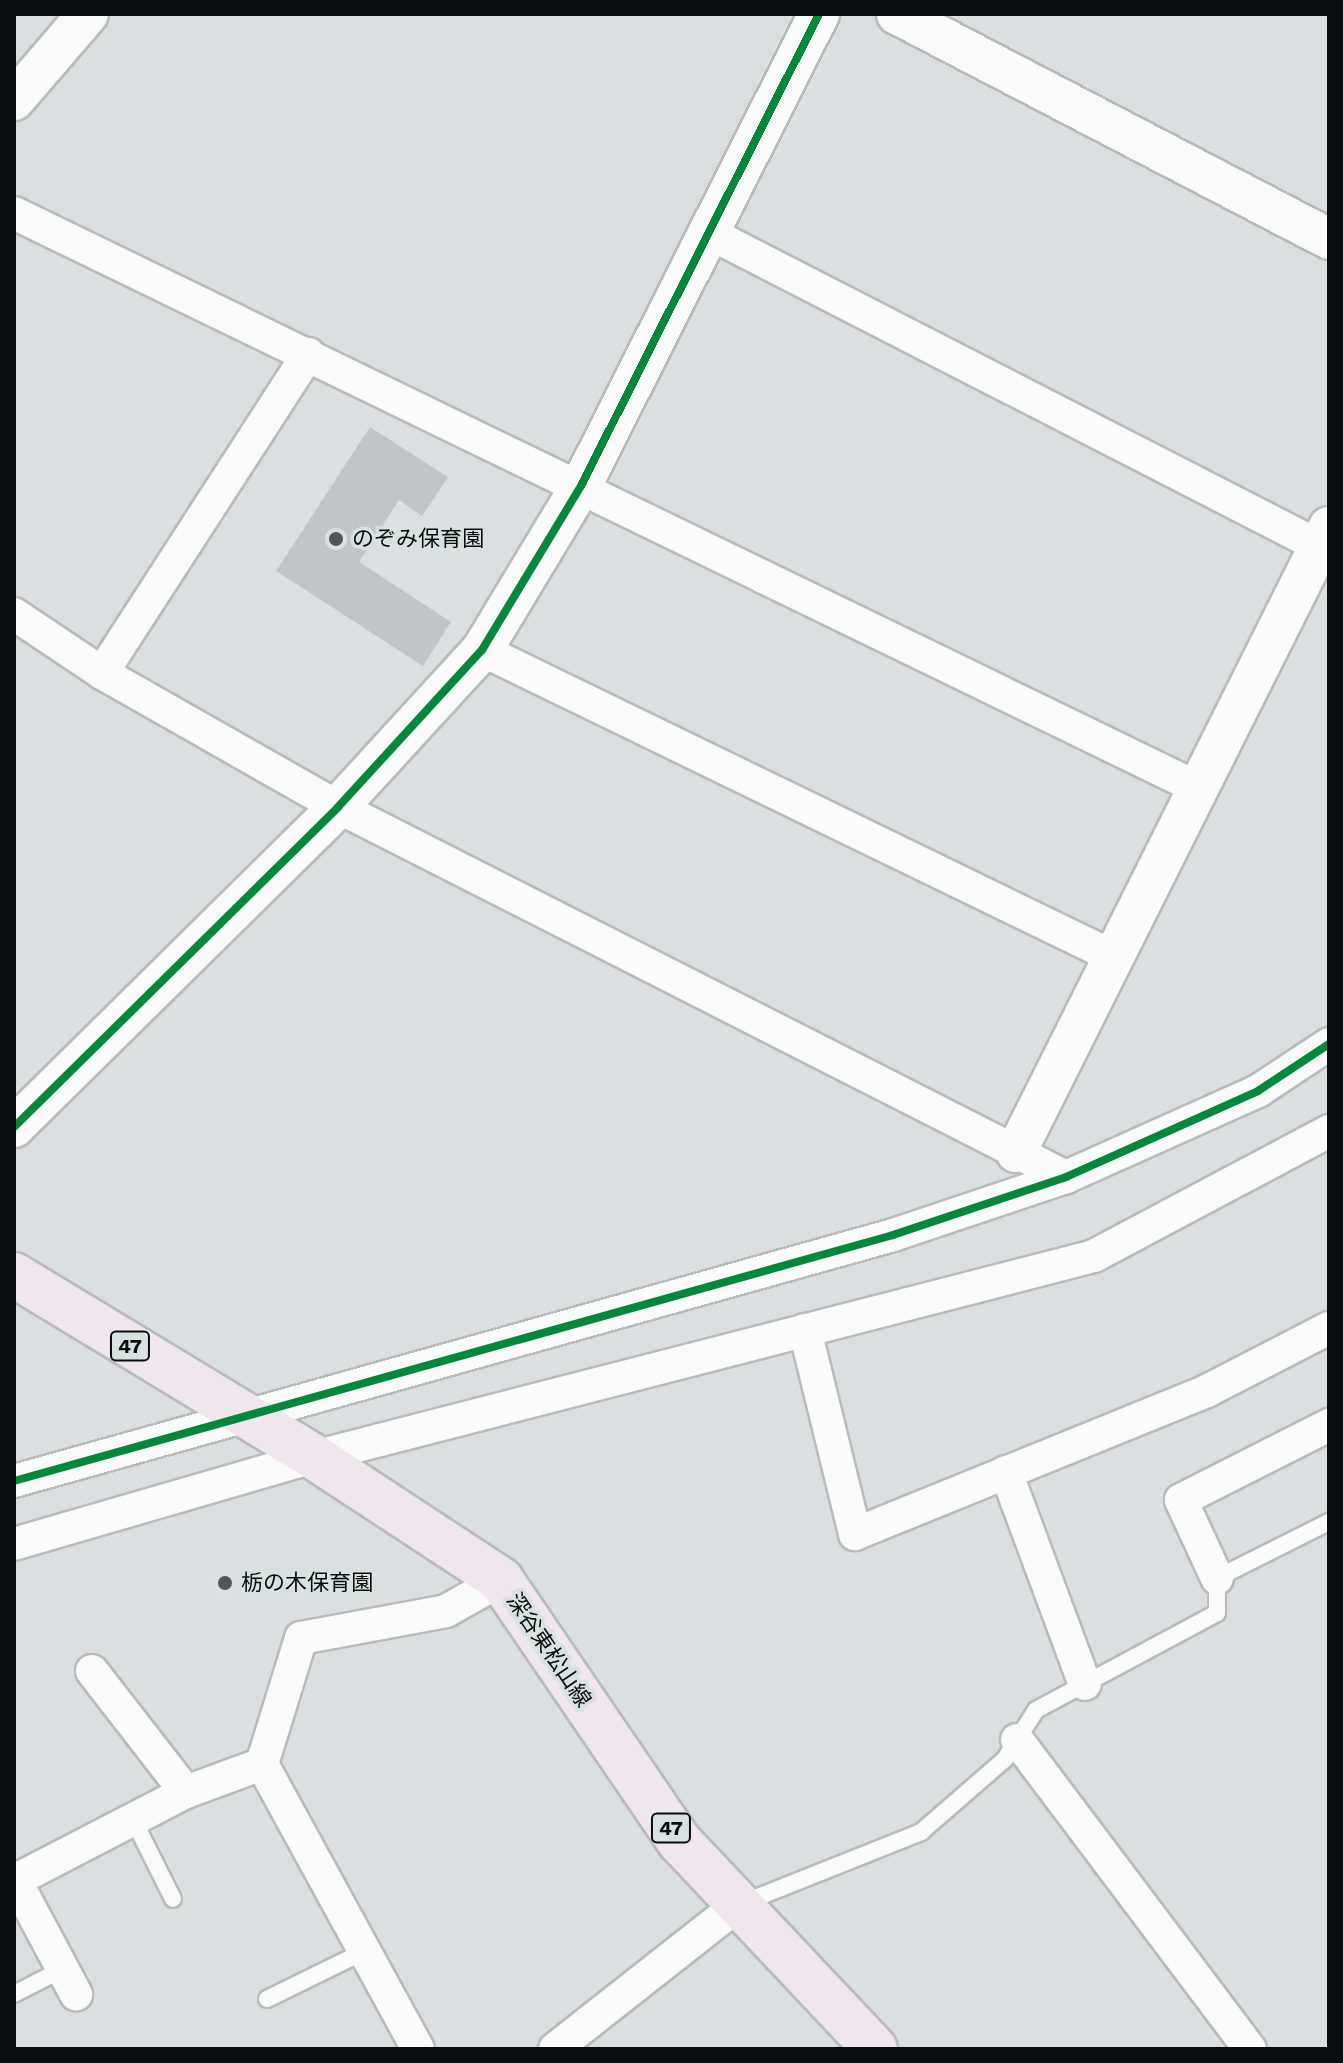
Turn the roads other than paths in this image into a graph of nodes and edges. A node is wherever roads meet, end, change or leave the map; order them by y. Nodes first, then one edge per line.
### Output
1 (88, 14) edge
2 (819, 14) edge
3 (897, 14) edge
4 (14, 100) edge
5 (14, 213) edge
6 (709, 233) junction
7 (1329, 239) edge
8 (308, 354) junction
9 (582, 484) junction
10 (1324, 537) edge
11 (14, 614) edge
12 (482, 650) junction
13 (102, 673) junction
14 (1198, 788) junction
15 (338, 807) junction
16 (1114, 957) junction
17 (1329, 1044) edge
18 (14, 1127) edge
19 (1329, 1131) edge
20 (1016, 1152) junction
21 (1066, 1177) junction
22 (14, 1275) edge
23 (1329, 1328) edge
24 (805, 1330) junction
25 (246, 1418) junction
26 (1329, 1425) edge
27 (314, 1457) junction
28 (1006, 1472) junction
29 (14, 1481) edge
30 (1329, 1522) edge
31 (14, 1544) edge
32 (1217, 1578) junction
33 (501, 1580) junction
34 (92, 1671) dead end
35 (1085, 1684) junction
36 (1017, 1740) junction
37 (262, 1764) junction
38 (186, 1792) junction
39 (134, 1821) junction
40 (15, 1879) edge
41 (173, 1899) dead end
42 (739, 1904) junction
43 (25, 1923) edge
44 (361, 1953) junction
45 (68, 1982) joint
46 (14, 1994) edge
47 (267, 1999) dead end
48 (418, 2049) edge
49 (555, 2049) edge
50 (875, 2049) edge
51 (1250, 2049) edge

1 - 4 street
2 - 6 street
3 - 7 street
5 - 8 street
6 - 9 street
6 - 10 street
8 - 9 street
8 - 13 street
9 - 12 street
9 - 14 street
10 - 14 street
11 - 13 street
12 - 15 street
12 - 16 street
13 - 15 street
14 - 16 street
15 - 18 street
15 - 20 street
16 - 20 street
17 - 21 street
19 - 24 street
20 - 21 street
21 - 25 street
22 - 25 main road, 深谷東松山線 / 47
23 - 28 street
24 - 27 street
24 - 28 street
25 - 27 main road, 深谷東松山線 / 47
25 - 29 street
26 - 32 street
27 - 31 street
27 - 33 main road, 深谷東松山線 / 47
28 - 35 street
30 - 32 lane
32 - 35 lane
33 - 37 street
33 - 42 main road, 深谷東松山線 / 47
34 - 38 street
35 - 36 lane
36 - 42 lane
36 - 51 street
37 - 38 street
37 - 44 street
38 - 39 street
39 - 40 street
39 - 41 lane
40 - 43 street
42 - 49 street
42 - 50 main road, 深谷東松山線 / 47
43 - 45 street
44 - 47 lane
44 - 48 street
45 - 46 lane

